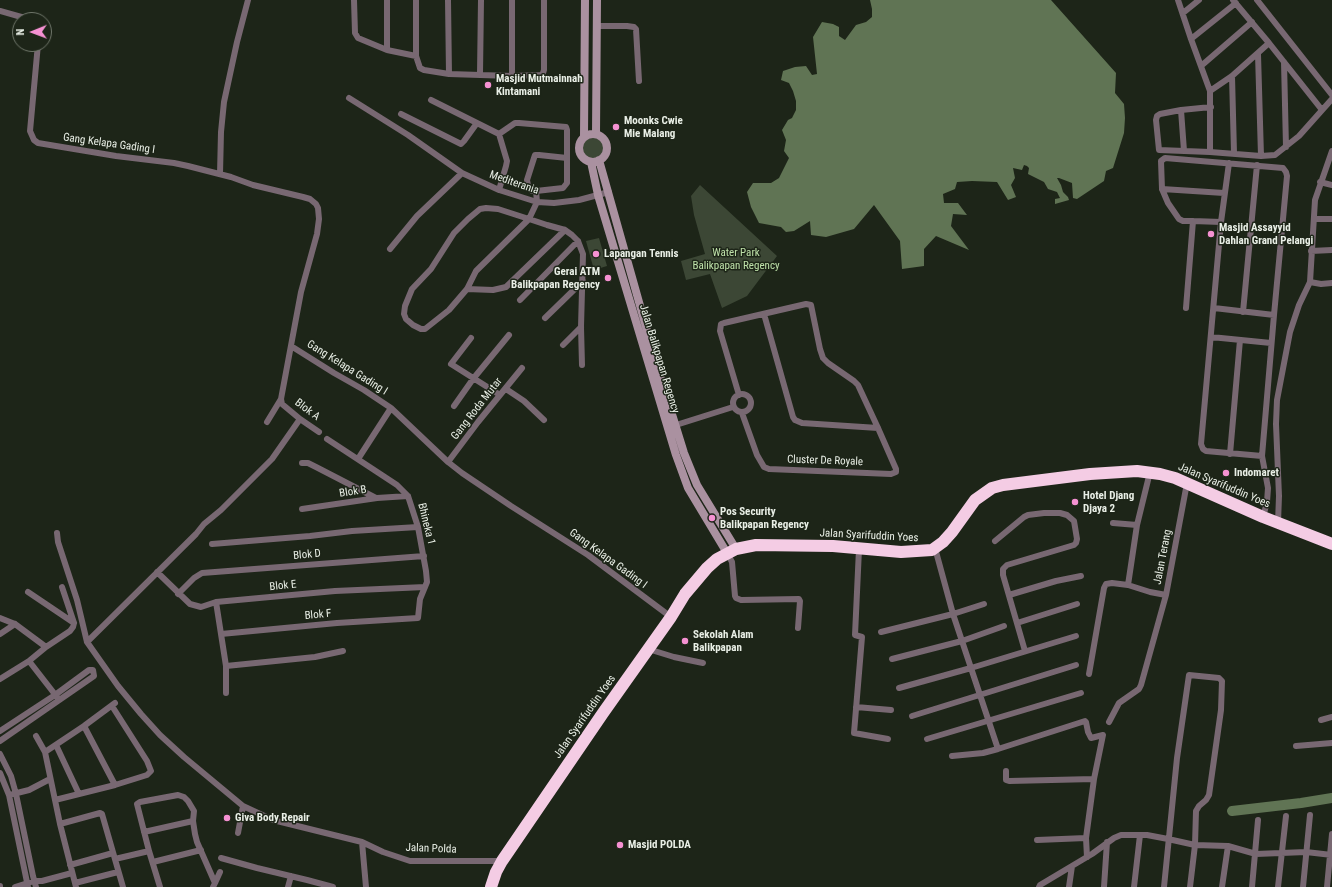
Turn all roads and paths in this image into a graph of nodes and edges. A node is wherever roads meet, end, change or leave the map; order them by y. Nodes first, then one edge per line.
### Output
1 (248, 0) edge
2 (354, 0) edge
3 (386, 0) edge
4 (416, 0) edge
5 (448, 0) edge
6 (481, 0) edge
7 (512, 0) edge
8 (544, 0) edge
9 (585, 0) edge
10 (597, 0) edge
11 (1178, 0) edge
12 (1199, 0) edge
13 (1257, 0) edge
14 (1234, 1) edge
15 (0, 11) edge
16 (1183, 13) junction
17 (12, 14) edge
18 (1252, 22) junction
19 (597, 26) junction
20 (1191, 39) junction
21 (1269, 43) junction
22 (387, 50) junction
23 (37, 52) edge
24 (1258, 54) junction
25 (416, 56) junction
26 (1284, 62) junction
27 (1201, 66) junction
28 (449, 74) junction
29 (480, 74) junction
30 (512, 76) junction
31 (1232, 76) junction
32 (639, 81) dead end
33 (1210, 91) junction
34 (1332, 95) edge
35 (348, 98) dead end
36 (1332, 99) edge
37 (431, 100) dead end
38 (1211, 107) junction
39 (1181, 110) junction
40 (1322, 110) junction
41 (401, 114) dead end
42 (477, 123) junction
43 (499, 134) junction
44 (596, 134) junction
45 (584, 136) junction
46 (1286, 147) junction
47 (1184, 151) junction
48 (1332, 151) edge
49 (1210, 152) junction
50 (1234, 153) junction
51 (1261, 156) junction
52 (567, 158) junction
53 (595, 161) junction
54 (1229, 163) junction
55 (1257, 165) junction
56 (462, 172) junction
57 (220, 174) junction
58 (1320, 182) junction
59 (1332, 185) edge
60 (1162, 189) junction
61 (499, 190) junction
62 (536, 191) junction
63 (609, 192) junction
64 (1224, 193) junction
65 (598, 195) junction
66 (537, 202) junction
67 (529, 219) junction
68 (1314, 219) junction
69 (1332, 219) edge
70 (1193, 221) junction
71 (1221, 222) junction
72 (565, 230) junction
73 (578, 241) junction
74 (390, 249) dead end
75 (1332, 250) edge
76 (1311, 251) junction
77 (583, 281) junction
78 (1310, 282) junction
79 (1332, 283) edge
80 (467, 289) junction
81 (520, 300) dead end
82 (1186, 308) dead end
83 (1214, 308) junction
84 (1243, 312) junction
85 (764, 314) junction
86 (1274, 315) junction
87 (545, 318) dead end
88 (582, 326) junction
89 (509, 335) dead end
90 (1211, 337) junction
91 (470, 338) dead end
92 (1240, 340) junction
93 (1271, 343) junction
94 (563, 345) dead end
95 (291, 346) junction
96 (582, 365) dead end
97 (654, 367) junction
98 (522, 368) dead end
99 (473, 379) junction
100 (506, 389) junction
101 (500, 395) junction
102 (739, 395) junction
103 (282, 402) junction
104 (454, 406) dead end
105 (733, 407) junction
106 (391, 408) junction
107 (668, 413) junction
108 (742, 413) junction
109 (300, 419) junction
110 (544, 420) dead end
111 (267, 422) dead end
112 (676, 425) junction
113 (878, 428) junction
114 (319, 432) dead end
115 (327, 438) dead end
116 (683, 450) junction
117 (675, 453) junction
118 (1230, 454) junction
119 (1262, 456) junction
120 (358, 459) junction
121 (302, 462) dead end
122 (448, 462) junction
123 (1150, 472) junction
124 (1187, 483) junction
125 (408, 496) junction
126 (377, 498) junction
127 (302, 509) dead end
128 (1264, 517) junction
129 (1113, 523) dead end
130 (1278, 523) junction
131 (1137, 525) junction
132 (418, 527) junction
133 (57, 533) dead end
134 (995, 541) dead end
135 (212, 544) dead end
136 (1332, 544) edge
137 (859, 548) junction
138 (935, 548) junction
139 (732, 551) junction
140 (424, 556) junction
141 (157, 572) junction
142 (1081, 576) dead end
143 (1128, 585) junction
144 (62, 587) dead end
145 (425, 587) junction
146 (28, 592) dead end
147 (178, 594) junction
148 (1166, 595) junction
149 (1009, 596) junction
150 (216, 602) junction
151 (984, 604) dead end
152 (1077, 604) dead end
153 (954, 614) junction
154 (671, 617) junction
155 (0, 618) edge
156 (418, 618) joint
157 (74, 623) junction
158 (1017, 623) junction
159 (15, 624) junction
160 (1004, 626) dead end
161 (798, 628) dead end
162 (881, 632) dead end
163 (0, 634) edge
164 (221, 634) junction
165 (1076, 636) dead end
166 (962, 641) junction
167 (87, 642) junction
168 (46, 646) junction
169 (648, 649) junction
170 (344, 651) dead end
171 (1025, 651) junction
172 (892, 659) dead end
173 (29, 661) junction
174 (703, 663) dead end
175 (226, 666) junction
176 (1076, 666) dead end
177 (972, 668) junction
178 (1089, 674) dead end
179 (0, 679) edge
180 (900, 688) dead end
181 (226, 693) dead end
182 (1081, 693) dead end
183 (55, 695) junction
184 (981, 695) junction
185 (59, 700) junction
186 (856, 707) junction
187 (891, 710) dead end
188 (912, 716) dead end
189 (1332, 717) edge
190 (1320, 720) dead end
191 (989, 721) junction
192 (1109, 722) dead end
193 (84, 726) junction
194 (0, 731) edge
195 (36, 736) dead end
196 (888, 738) dead end
197 (927, 738) dead end
198 (0, 741) edge
199 (1332, 743) edge
200 (56, 745) junction
201 (1296, 746) dead end
202 (998, 749) junction
203 (45, 752) junction
204 (0, 754) edge
205 (952, 756) dead end
206 (1006, 771) dead end
207 (0, 774) edge
208 (50, 779) junction
209 (1094, 779) junction
210 (115, 785) junction
211 (16, 794) junction
212 (79, 794) junction
213 (9, 795) junction
214 (55, 800) junction
215 (242, 806) junction
216 (1310, 815) dead end
217 (1286, 816) dead end
218 (1258, 820) dead end
219 (193, 821) junction
220 (22, 822) junction
221 (14, 824) junction
222 (60, 824) junction
223 (144, 832) junction
224 (238, 833) dead end
225 (1332, 834) edge
226 (1140, 835) junction
227 (1086, 838) junction
228 (1168, 838) junction
229 (1038, 840) dead end
230 (362, 842) junction
231 (1107, 842) junction
232 (1195, 846) junction
233 (1228, 846) junction
234 (201, 850) junction
235 (149, 851) junction
236 (1306, 852) junction
237 (1256, 854) junction
238 (1282, 854) junction
239 (1331, 855) edge
240 (114, 856) junction
241 (1087, 857) junction
242 (221, 858) dead end
243 (502, 861) junction
244 (153, 862) junction
245 (70, 865) junction
246 (1072, 866) junction
247 (118, 872) junction
248 (220, 872) dead end
249 (72, 873) junction
250 (291, 876) junction
251 (27, 885) edge
252 (35, 885) edge
253 (75, 885) edge
254 (214, 885) edge
255 (15, 887) edge
256 (122, 887) edge
257 (160, 887) edge
258 (288, 887) edge
259 (333, 887) edge
260 (366, 887) edge
261 (491, 887) edge
262 (1039, 887) edge
263 (1069, 887) edge
264 (1104, 887) edge
265 (1134, 887) edge
266 (1164, 887) edge
267 (1190, 887) edge
268 (1222, 887) edge
269 (1252, 887) edge
270 (1278, 887) edge
271 (1303, 887) edge
272 (1327, 887) edge

1 - 57 street
2 - 22 street
3 - 22 street
4 - 25 street
5 - 28 street
6 - 29 street
7 - 30 street
8 - 30 street
9 - 45 street, Jalan Balikpapan Regency
10 - 19 street
11 - 16 street
12 - 16 street
13 - 34 street
14 - 18 street
14 - 20 street
15 - 17 street
16 - 20 street
18 - 21 street
18 - 27 street
19 - 32 street
19 - 44 street
20 - 27 street
21 - 24 street
21 - 26 street
22 - 25 street
23 - 57 street, Gang Kelapa Gading I
24 - 31 street
24 - 51 street
25 - 28 street
26 - 40 street
26 - 46 street
27 - 33 street
28 - 29 street
29 - 30 street
31 - 33 street
31 - 50 street
33 - 38 street
35 - 56 street, Mediterania
36 - 40 street
37 - 42 street
38 - 39 street
38 - 49 street
39 - 47 street
39 - 47 street
40 - 46 street
41 - 42 street
42 - 43 street
43 - 52 street
43 - 61 street
44 - 45 street
44 - 53 street
45 - 53 street, Jalan Balikpapan Regency
46 - 51 street
47 - 49 street
48 - 58 street
49 - 50 street
50 - 51 street
52 - 62 street
52 - 62 street
53 - 63 street, Jalan Balikpapan Regency
53 - 65 street, Jalan Balikpapan Regency
54 - 55 street
54 - 60 street
54 - 64 street
55 - 84 street
55 - 86 street
56 - 61 street, Mediterania
56 - 74 street
57 - 95 street, Gang Kelapa Gading I
58 - 59 street
58 - 68 street
60 - 64 street
60 - 70 street
61 - 66 street, Mediterania
62 - 66 street
63 - 65 street, Mediterania
63 - 97 street, Jalan Balikpapan Regency
64 - 71 street
65 - 66 street, Mediterania
65 - 97 street, Jalan Balikpapan Regency
66 - 67 street
67 - 72 street
67 - 80 street
67 - 80 street
68 - 69 street
68 - 76 street
70 - 71 street
70 - 82 street
71 - 83 street
72 - 73 street
72 - 80 street
73 - 77 street
73 - 81 street
75 - 76 street
76 - 78 street
77 - 87 street
77 - 88 street
78 - 79 street
78 - 130 street
83 - 84 street
83 - 90 street
84 - 86 street
85 - 102 street, Cluster De Royale
85 - 113 street, Cluster De Royale
85 - 113 street
86 - 93 street
88 - 94 street
88 - 96 street
89 - 99 street
90 - 92 street
90 - 118 street
91 - 99 street
92 - 93 street
92 - 118 street
93 - 119 street
95 - 103 street
95 - 106 street, Gang Kelapa Gading I
97 - 107 street, Jalan Balikpapan Regency
98 - 100 street, Gang Roda Mutar
99 - 101 street
99 - 104 street
100 - 101 street, Gang Roda Mutar
100 - 110 street
101 - 122 street, Gang Roda Mutar
102 - 105 street
102 - 108 street
103 - 109 street, Blok A
103 - 111 street
105 - 108 street
105 - 112 street
106 - 120 street
106 - 122 street, Gang Kelapa Gading I
107 - 112 street, Jalan Balikpapan Regency
107 - 117 street, Jalan Balikpapan Regency
108 - 113 street, Cluster De Royale
109 - 114 street, Blok A
109 - 141 street
112 - 116 street, Jalan Balikpapan Regency
115 - 120 street, Bhineka 1
116 - 117 street
116 - 139 street, Jalan Balikpapan Regency
117 - 139 street, Jalan Balikpapan Regency
118 - 119 street
119 - 128 street
120 - 125 street, Bhineka 1
121 - 126 street
122 - 154 street, Gang Kelapa Gading I
123 - 124 highway, Jalan Syarifuddin Yoes
123 - 131 street
123 - 138 highway, Jalan Syarifuddin Yoes
124 - 128 highway, Jalan Syarifuddin Yoes
124 - 148 street, Jalan Terang
125 - 126 street, Blok B
125 - 132 street, Bhineka 1
126 - 127 street, Blok B
128 - 130 highway, Jalan Syarifuddin Yoes
129 - 131 street
130 - 136 highway, Jalan Syarifuddin Yoes
131 - 143 street
132 - 135 street
132 - 140 street, Bhineka 1
133 - 167 street
134 - 149 street
137 - 138 highway, Jalan Syarifuddin Yoes
137 - 139 highway, Jalan Syarifuddin Yoes
137 - 186 street
138 - 153 street
139 - 154 highway, Jalan Syarifuddin Yoes
139 - 161 street
140 - 145 street, Bhineka 1
140 - 147 street, Blok D
141 - 147 street, Blok E
141 - 167 street
142 - 149 street
143 - 148 street, Jalan Terang
143 - 178 street, Jalan Terang
144 - 157 street
145 - 150 street, Blok E
145 - 156 street, Bhineka 1
146 - 157 street
147 - 150 street, Blok E
148 - 192 street
149 - 158 street
150 - 164 street
151 - 153 street
152 - 158 street
153 - 162 street
153 - 166 street
154 - 169 highway, Jalan Syarifuddin Yoes
155 - 159 street
156 - 164 street, Blok F
157 - 168 street
158 - 171 street
159 - 163 street
159 - 168 street
160 - 166 street
164 - 175 street
165 - 171 street
166 - 172 street
166 - 177 street
167 - 215 street, Jalan Polda
168 - 173 street
169 - 174 street
169 - 243 highway, Jalan Syarifuddin Yoes
170 - 175 street
171 - 177 street
173 - 179 street
173 - 183 street
175 - 181 street
176 - 184 street
177 - 180 street
177 - 184 street
182 - 191 street
183 - 185 street
183 - 185 street
183 - 194 street
184 - 188 street
184 - 191 street
185 - 198 street
186 - 187 street
186 - 196 street
189 - 190 street
191 - 197 street
191 - 202 street
193 - 200 street
193 - 210 street
193 - 210 street
195 - 203 street
199 - 201 street
200 - 203 street
200 - 212 street
202 - 205 street
202 - 209 street
203 - 208 street
204 - 211 street
206 - 209 street
207 - 213 street
208 - 211 street
208 - 214 street
209 - 227 street
210 - 212 street
211 - 213 street
211 - 220 street
212 - 214 street
213 - 221 street
214 - 222 street
215 - 224 street
215 - 230 street, Jalan Polda
216 - 236 street
217 - 238 street
218 - 237 street
219 - 223 street
219 - 223 street
219 - 234 street
220 - 221 street
220 - 252 street
221 - 251 street
222 - 240 street
222 - 245 street
223 - 235 street
225 - 239 street
226 - 228 street
226 - 231 street
226 - 265 street
227 - 229 street
227 - 241 street
228 - 232 street
228 - 232 street
228 - 266 street
230 - 243 street, Jalan Polda
230 - 260 street
231 - 241 street
231 - 264 street
232 - 233 street
232 - 267 street
233 - 237 street
233 - 268 street
234 - 244 street
234 - 254 street
235 - 240 street
235 - 244 street
236 - 238 street
236 - 239 street
236 - 271 street
237 - 238 street
237 - 269 street
238 - 270 street
239 - 272 street
240 - 245 street
240 - 247 street
241 - 246 street
242 - 250 street
243 - 261 highway, Jalan Syarifuddin Yoes
244 - 257 street
245 - 249 street
246 - 262 street
246 - 263 street
247 - 253 street
247 - 256 street
248 - 254 street
249 - 252 street
249 - 253 street
250 - 258 street
250 - 259 street
251 - 252 street
251 - 255 street

